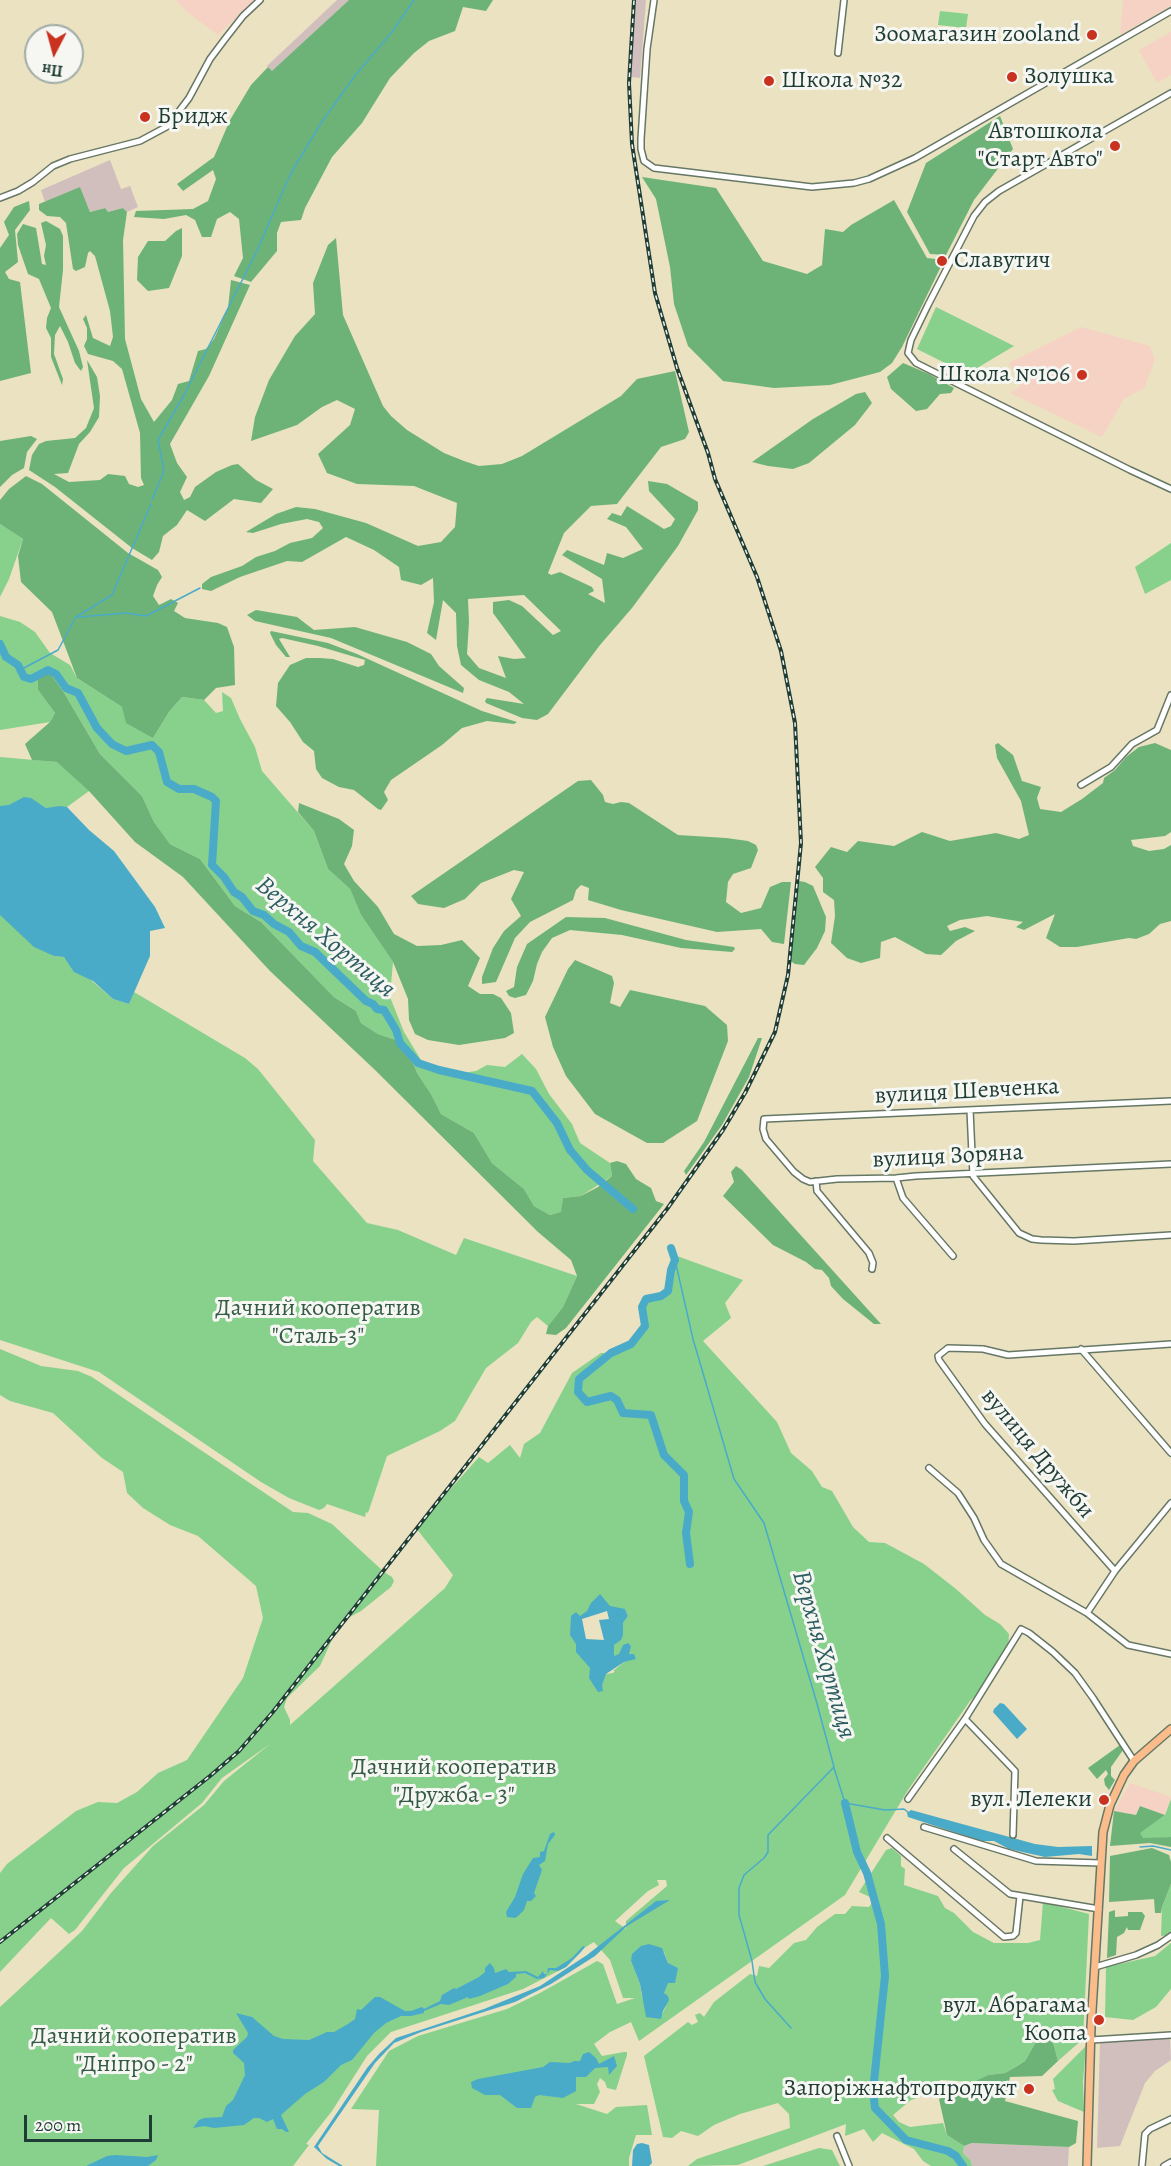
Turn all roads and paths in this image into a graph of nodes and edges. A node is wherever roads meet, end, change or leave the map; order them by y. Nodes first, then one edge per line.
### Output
1 (260, 0) edge
2 (654, 0) edge
3 (844, 0) edge
4 (1171, 11) edge
5 (838, 53) dead end
6 (1171, 93) edge
7 (0, 198) edge
8 (1171, 489) edge
9 (1171, 695) edge
10 (1081, 785) dead end
11 (1171, 1101) edge
12 (970, 1110) junction
13 (1171, 1164) edge
14 (972, 1173) junction
15 (896, 1178) junction
16 (816, 1182) junction
17 (1171, 1235) edge
18 (953, 1256) dead end
19 (872, 1269) dead end
20 (1171, 1344) edge
21 (1081, 1349) junction
22 (1171, 1453) edge
23 (929, 1468) dead end
24 (1171, 1503) edge
25 (1115, 1571) junction
26 (1087, 1612) junction
27 (1171, 1654) edge
28 (965, 1719) junction
29 (1171, 1729) edge
30 (1134, 1761) junction
31 (908, 1799) dead end
32 (924, 1827) dead end
33 (1013, 1835) dead end
34 (887, 1838) dead end
35 (954, 1849) dead end
36 (1101, 1863) junction
37 (1020, 1896) junction
38 (1099, 1909) junction
39 (1171, 1936) edge
40 (1095, 1967) junction
41 (1171, 2035) edge
42 (1091, 2040) junction
43 (1171, 2119) edge
44 (837, 2136) dead end
45 (1171, 2162) edge
46 (849, 2166) edge
47 (1087, 2166) edge
48 (1142, 2166) edge
49 (1164, 2166) edge

1 - 7 street
2 - 4 street
3 - 5 street
6 - 8 street
9 - 10 street
11 - 12 street, вулиця Шевченка
12 - 14 street
12 - 16 street, вулиця Шевченка
13 - 14 street, вулиця Зоряна
14 - 15 street, вулиця Зоряна
14 - 17 street
15 - 16 street, вулиця Зоряна
15 - 18 street
16 - 19 street
20 - 21 street
21 - 22 street
21 - 25 street, вулиця Дружби
23 - 26 street
24 - 25 street
25 - 26 street
26 - 27 street
28 - 30 street
28 - 31 street
28 - 33 street
29 - 30 main road
30 - 36 main road
32 - 36 street
34 - 37 street
35 - 37 street
36 - 38 main road
37 - 38 street
38 - 40 main road
39 - 40 street
40 - 42 main road
41 - 42 street
42 - 47 main road
43 - 48 street
44 - 46 street
45 - 49 street

